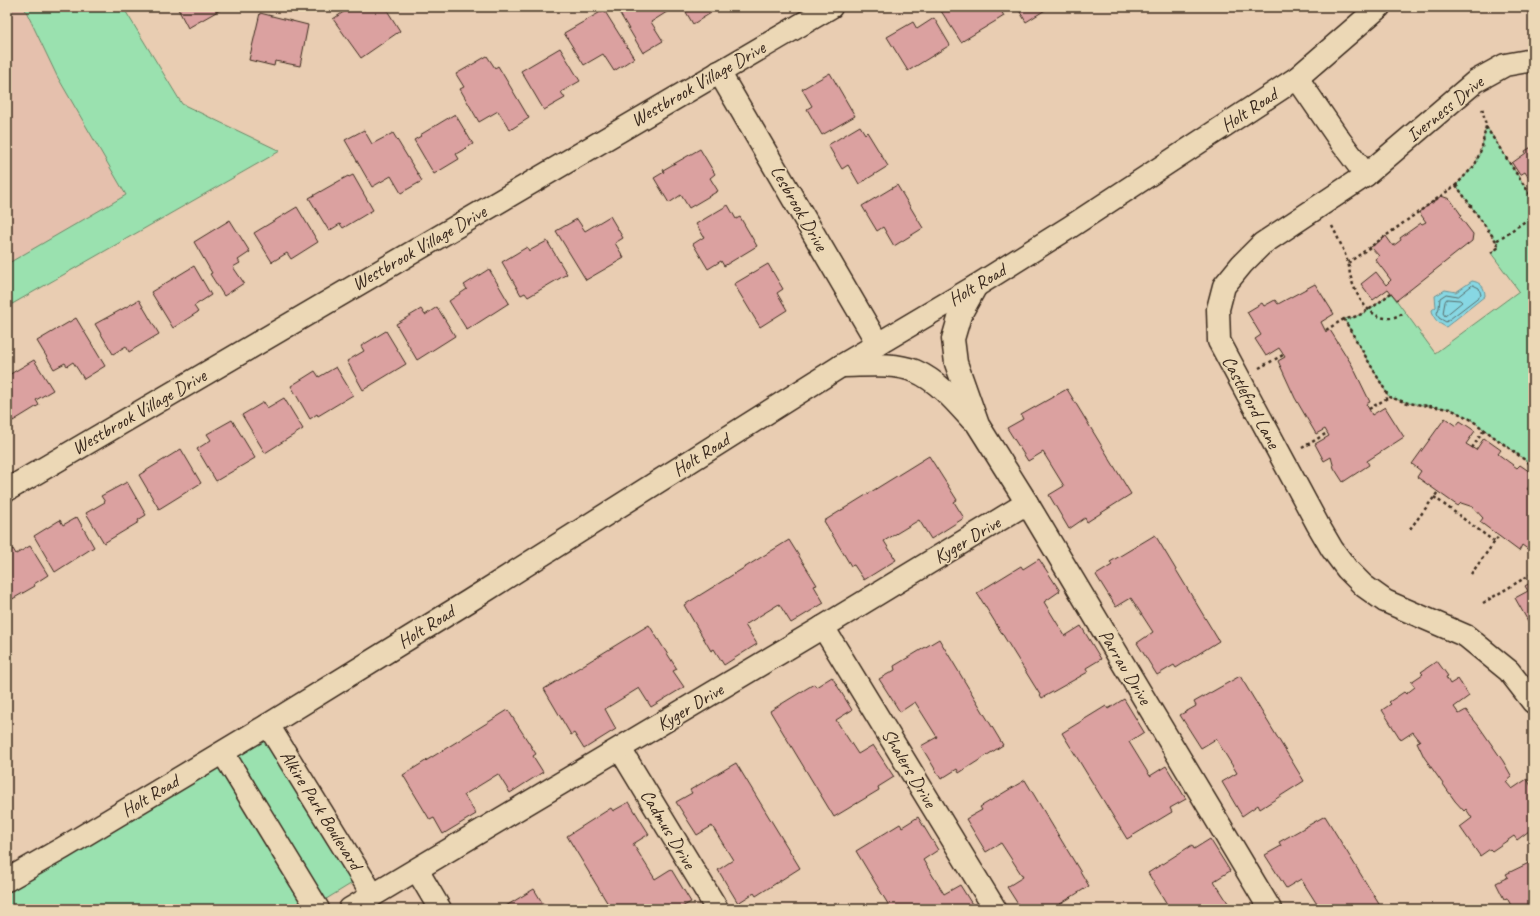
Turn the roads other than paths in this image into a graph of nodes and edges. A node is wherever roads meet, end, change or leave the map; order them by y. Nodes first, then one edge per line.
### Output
1 (831, 7) edge
2 (1379, 7) edge
3 (1533, 60) edge
4 (719, 72) junction
5 (1297, 78) junction
6 (1366, 175) junction
7 (976, 286) junction
8 (878, 344) junction
9 (841, 366) junction
10 (978, 425) junction
11 (7, 490) edge
12 (1027, 503) junction
13 (823, 627) junction
14 (1533, 702) edge
15 (268, 725) junction
16 (620, 749) junction
17 (223, 753) junction
18 (417, 870) junction
19 (7, 880) edge
20 (373, 896) junction
21 (318, 909) edge
22 (350, 909) edge
23 (440, 909) edge
24 (716, 909) edge
25 (995, 909) edge
26 (1270, 909) edge

1 - 4 street, Westbrook Village Drive
2 - 5 street, Holt Road
3 - 6 street, Iverness Drive
4 - 8 street, Lesbrook Drive
4 - 11 street, Westbrook Village Drive
5 - 6 street
5 - 7 street, Holt Road
6 - 14 street, Castleford Lane
7 - 8 street, Holt Road
7 - 10 street, Parrau Drive
8 - 9 street, Holt Road
9 - 10 street, Parrau Drive
9 - 15 street, Holt Road
10 - 12 street, Parrau Drive
12 - 13 street, Kyger Drive
12 - 26 street, Parrau Drive
13 - 16 street, Kyger Drive
13 - 25 street, Shalers Drive
15 - 17 street, Holt Road
15 - 20 street, Alkire Park Boulevard
16 - 18 street, Kyger Drive
16 - 24 street, Cadmus Drive
17 - 19 street, Holt Road
17 - 21 street
18 - 20 street, Kyger Drive
18 - 23 street
20 - 22 street, Kyger Drive

